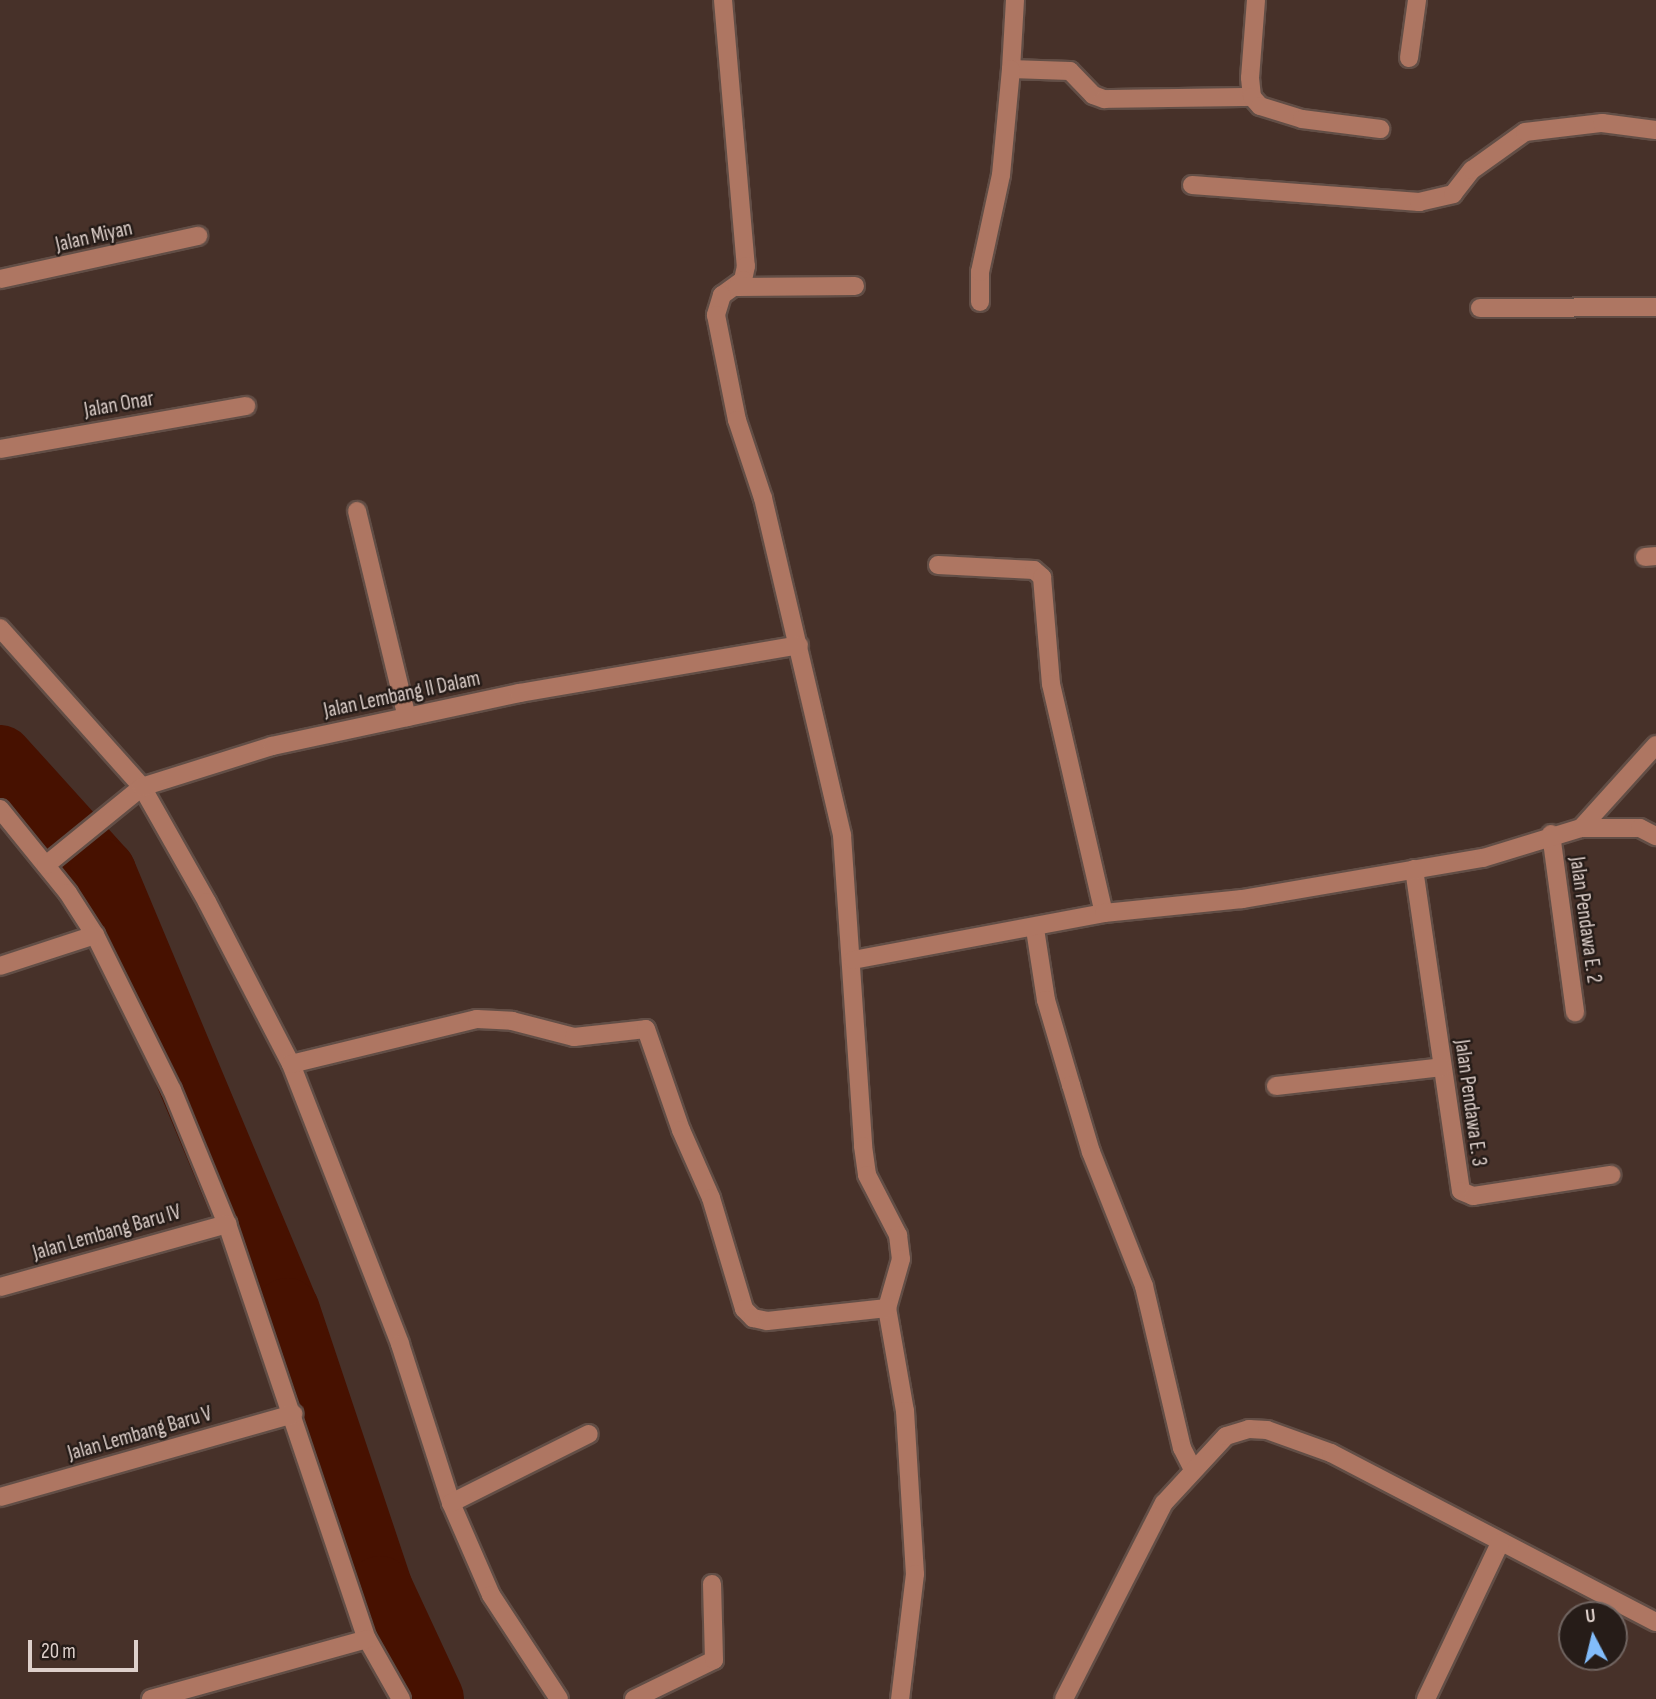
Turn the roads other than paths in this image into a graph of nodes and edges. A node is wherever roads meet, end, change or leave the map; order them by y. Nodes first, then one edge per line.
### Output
1 (723, 0) edge
2 (1015, 0) edge
3 (1256, 0) edge
4 (1416, 0) edge
5 (1409, 58) dead end
6 (1011, 69) junction
7 (1252, 97) junction
8 (1380, 129) dead end
9 (1656, 130) edge
10 (1192, 185) dead end
11 (198, 236) dead end
12 (0, 279) edge
13 (855, 286) dead end
14 (737, 287) junction
15 (980, 302) dead end
16 (1656, 307) edge
17 (1480, 308) dead end
18 (246, 406) dead end
19 (0, 449) edge
20 (357, 511) dead end
21 (939, 565) dead end
22 (0, 628) edge
23 (799, 645) junction
24 (407, 717) junction
25 (1656, 745) edge
26 (142, 787) junction
27 (4, 817) edge
28 (1581, 828) junction
29 (1551, 834) junction
30 (1656, 836) edge
31 (46, 865) junction
32 (1413, 869) junction
33 (1104, 913) junction
34 (1035, 929) junction
35 (95, 935) junction
36 (853, 960) junction
37 (0, 966) edge
38 (1575, 1013) dead end
39 (291, 1064) junction
40 (1442, 1067) junction
41 (1276, 1086) dead end
42 (1611, 1175) dead end
43 (227, 1224) junction
44 (0, 1287) edge
45 (887, 1308) junction
46 (293, 1414) junction
47 (589, 1434) dead end
48 (1193, 1470) junction
49 (0, 1497) edge
50 (451, 1503) junction
51 (1500, 1543) junction
52 (712, 1584) dead end
53 (1656, 1622) edge
54 (366, 1639) junction
55 (158, 1698) edge
56 (401, 1699) edge
57 (559, 1699) edge
58 (634, 1699) edge
59 (900, 1699) edge
60 (1064, 1699) edge
61 (1426, 1699) edge

1 - 14 street
2 - 6 street
3 - 7 street
4 - 5 street
6 - 7 street
6 - 15 street
7 - 8 street
9 - 10 street
11 - 12 street, Jalan Miyan
13 - 14 street
14 - 23 street
16 - 17 street
18 - 19 street, Jalan Onar
20 - 24 street
21 - 33 street
22 - 26 street
23 - 24 street, Jalan Lembang II Dalam
23 - 36 street
24 - 26 street, Jalan Lembang II Dalam
25 - 28 street
26 - 31 street, Jalan Lembang II Dalam
26 - 39 street
27 - 31 street
28 - 29 street
28 - 30 street
29 - 32 street
29 - 38 street, Jalan Pendawa E. 2
31 - 35 street
32 - 33 street
32 - 40 street, Jalan Pendawa E. 3
33 - 34 street
34 - 36 street
34 - 48 street
35 - 37 street
35 - 43 street
36 - 45 street
39 - 45 street
39 - 50 street
40 - 41 street
40 - 42 street, Jalan Pendawa E. 3
43 - 44 street, Jalan Lembang Baru IV
43 - 46 street
45 - 59 street
46 - 49 street, Jalan Lembang Baru V
46 - 54 street
47 - 50 street
48 - 51 street
48 - 60 street
50 - 57 street
51 - 53 street
51 - 61 street
52 - 58 street
54 - 55 street
54 - 56 street

